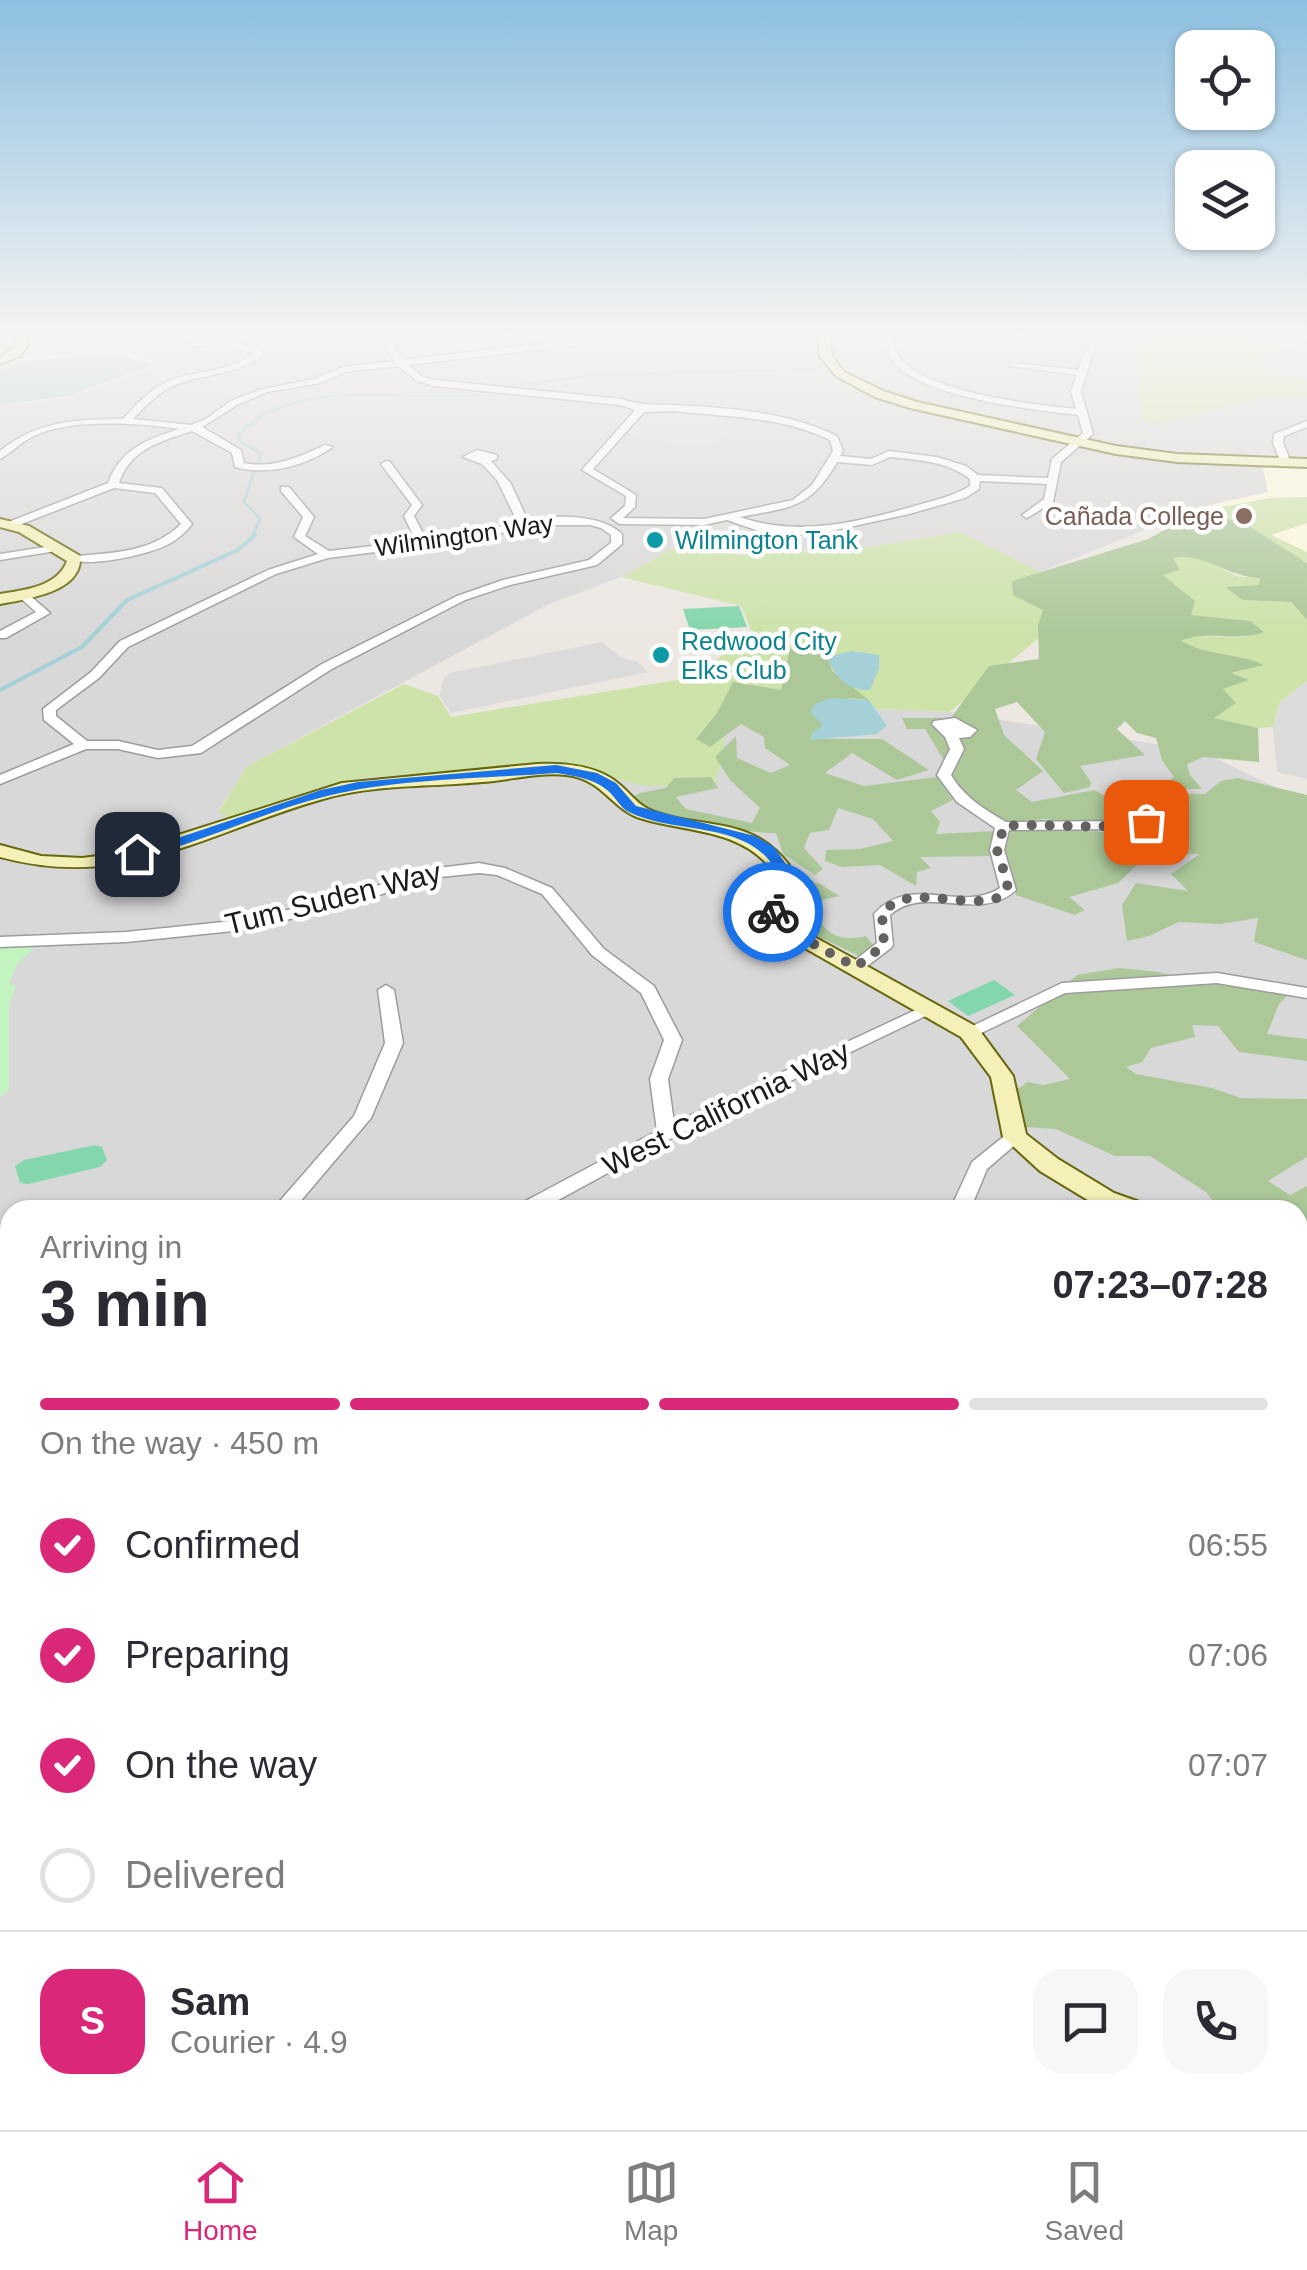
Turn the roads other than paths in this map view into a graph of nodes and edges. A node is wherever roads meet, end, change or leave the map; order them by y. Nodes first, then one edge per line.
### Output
1 (30, 433) edge
2 (171, 433) edge
3 (205, 433) edge
4 (622, 433) edge
5 (823, 433) edge
6 (1039, 433) edge
7 (1088, 433) edge
8 (1281, 433) edge
9 (1078, 443) junction
10 (328, 446) dead end
11 (1160, 454) junction
12 (0, 456) edge
13 (1284, 458) junction
14 (835, 459) junction
15 (486, 460) dead end
16 (1307, 461) edge
17 (386, 464) dead end
18 (975, 480) junction
19 (1054, 483) junction
20 (113, 485) junction
21 (285, 489) dead end
22 (1027, 516) dead end
23 (731, 518) junction
24 (5, 524) edge
25 (524, 524) junction
26 (422, 542) junction
27 (58, 548) junction
28 (326, 555) junction
29 (0, 557) edge
30 (74, 559) junction
31 (23, 595) junction
32 (0, 599) edge
33 (2, 635) edge
34 (950, 735) dead end
35 (84, 745) junction
36 (0, 780) edge
37 (1122, 825) dead end
38 (1004, 826) junction
39 (0, 850) edge
40 (0, 942) edge
41 (856, 967) junction
42 (386, 990) dead end
43 (1307, 992) edge
44 (930, 1010) junction
45 (969, 1032) junction
46 (666, 1134) junction
47 (1015, 1137) junction
48 (291, 1200) edge
49 (543, 1200) edge
50 (964, 1200) edge
51 (1110, 1200) edge

1 - 12 street
2 - 20 street
3 - 10 street
4 - 23 street
5 - 14 street
6 - 9 street
7 - 9 street
8 - 13 street
9 - 11 street
9 - 19 street
11 - 13 street
11 - 16 street
13 - 16 street
14 - 18 street
14 - 23 street
15 - 25 street
17 - 26 street
18 - 19 street
18 - 23 street
19 - 22 street
20 - 24 street
20 - 30 street
21 - 28 street
24 - 27 street
25 - 26 street, Wilmington Way
25 - 35 street, Wilmington Way
26 - 28 street, Wilmington Way
27 - 29 street
27 - 30 street
28 - 35 street, Wilmington Way
30 - 31 street
31 - 32 street
31 - 33 street
34 - 38 street
35 - 36 street, Wilmington Way
37 - 38 street
38 - 41 street
39 - 41 street
40 - 46 street, Tum Suden Way
41 - 44 street
42 - 48 street
43 - 45 street
44 - 45 street
44 - 46 street, West California Way
45 - 47 street
46 - 49 street, West California Way
47 - 50 street
47 - 51 street

